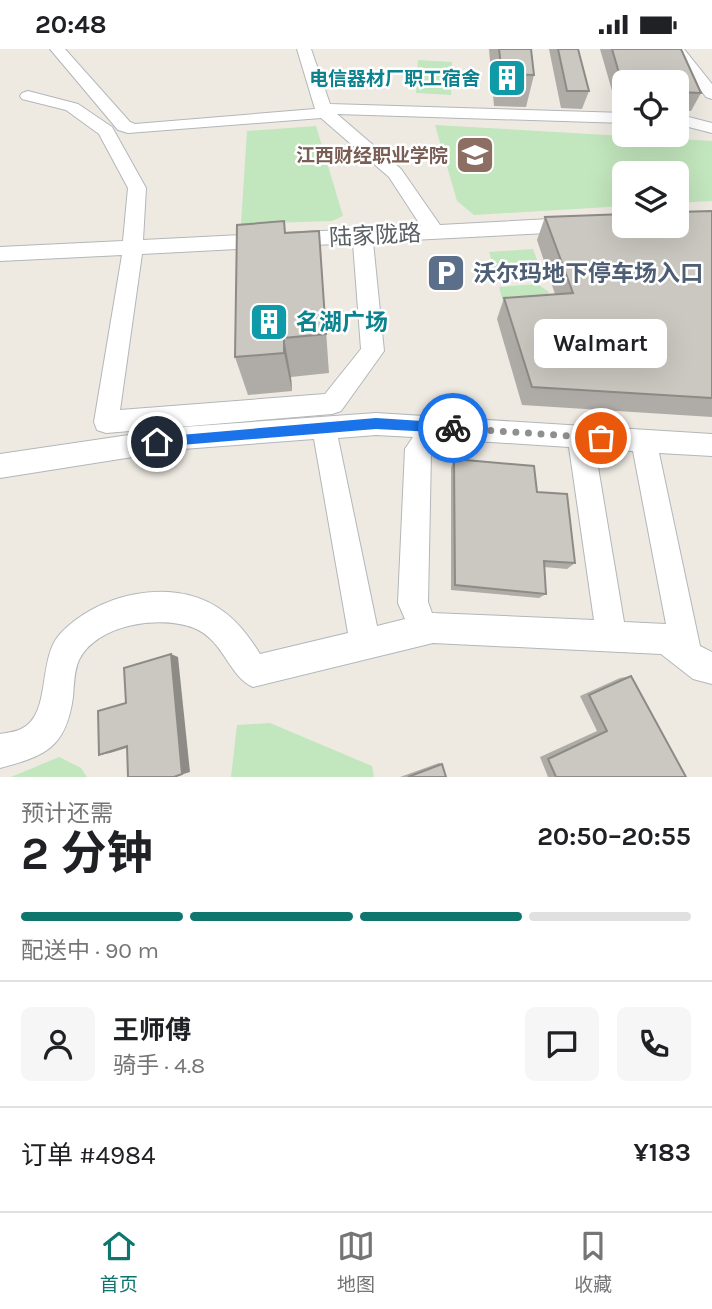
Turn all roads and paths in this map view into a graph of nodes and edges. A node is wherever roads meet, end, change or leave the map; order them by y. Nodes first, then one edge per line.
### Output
1 (57, 49) edge
2 (304, 49) edge
3 (676, 49) edge
4 (712, 95) edge
5 (28, 96) dead end
6 (325, 111) junction
7 (612, 118) edge
8 (689, 120) edge
9 (712, 128) edge
10 (612, 223) edge
11 (435, 232) junction
12 (362, 236) junction
13 (133, 247) junction
14 (0, 254) edge
15 (440, 427) junction
16 (324, 428) junction
17 (580, 436) junction
18 (644, 440) junction
19 (712, 445) edge
20 (0, 466) edge
21 (425, 631) junction
22 (611, 636) junction
23 (365, 645) junction
24 (699, 661) edge
25 (0, 751) edge

1 - 6 street
2 - 6 street
3 - 4 street
5 - 13 street
6 - 7 street
6 - 11 street
8 - 9 street
10 - 11 street, 陆家陇路
11 - 12 street, 陆家陇路
12 - 13 street, 陆家陇路
12 - 13 street
13 - 14 street, 陆家陇路
15 - 16 street
15 - 17 street
15 - 21 street
16 - 20 street
16 - 23 street
17 - 18 street
17 - 22 street
18 - 19 street
18 - 24 street
21 - 22 street
21 - 23 street
22 - 24 street
23 - 25 street

